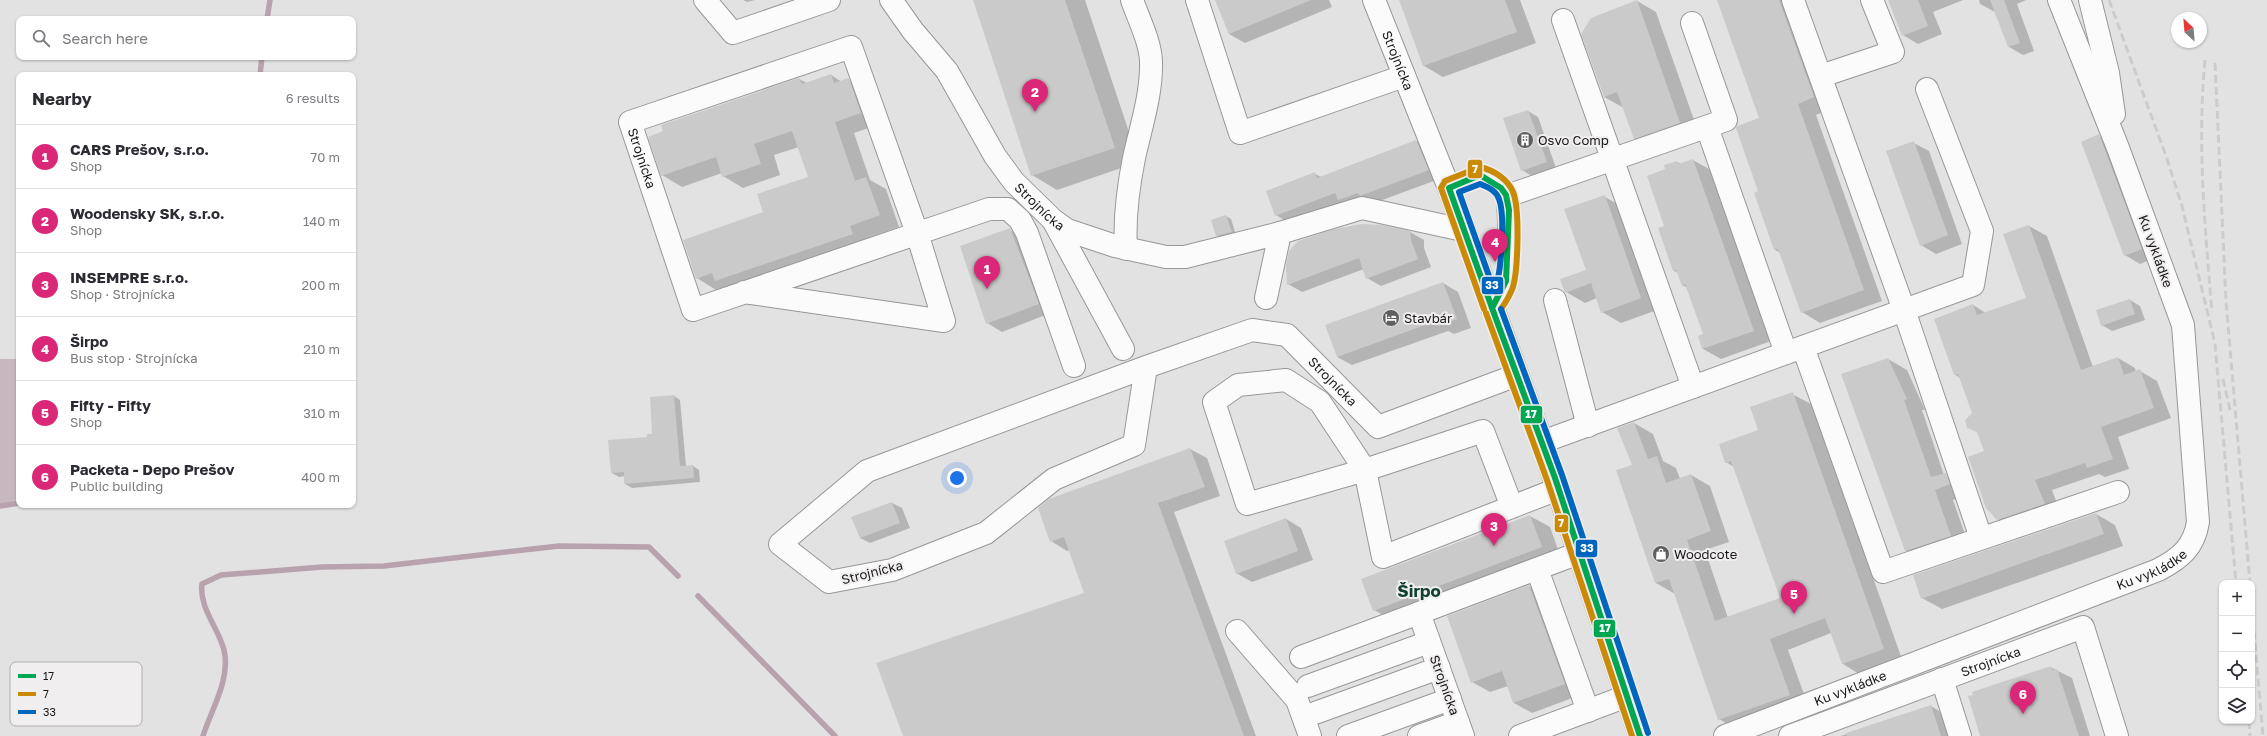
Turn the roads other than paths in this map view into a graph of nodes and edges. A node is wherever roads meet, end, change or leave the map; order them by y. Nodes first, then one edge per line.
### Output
1 (705, 0) edge
2 (829, 0) edge
3 (891, 0) edge
4 (912, 0) edge
5 (1132, 0) edge
6 (1197, 0) edge
7 (1374, 0) edge
8 (1794, 0) edge
9 (1872, 0) edge
10 (2059, 0) edge
11 (2090, 0) edge
12 (1563, 20) dead end
13 (906, 21) junction
14 (1692, 23) dead end
15 (1404, 76) junction
16 (1820, 76) junction
17 (1927, 89) dead end
18 (1707, 127) junction
19 (2118, 148) junction
20 (1613, 160) junction
21 (1449, 188) junction
22 (1507, 196) junction
23 (1052, 220) junction
24 (1464, 230) junction
25 (917, 233) junction
26 (1280, 233) junction
27 (1126, 249) junction
28 (744, 292) junction
29 (1266, 298) dead end
30 (1555, 300) dead end
31 (1492, 308) junction
32 (1904, 310) junction
33 (1123, 349) dead end
34 (1794, 350) junction
35 (1074, 366) dead end
36 (1146, 367) junction
37 (1517, 375) junction
38 (1693, 387) junction
39 (1588, 426) junction
40 (1542, 442) junction
41 (1365, 470) junction
42 (1558, 489) junction
43 (2118, 492) dead end
44 (1512, 507) junction
45 (1981, 538) junction
46 (1579, 553) junction
47 (1537, 569) junction
48 (1419, 614) junction
49 (1237, 631) dead end
50 (1429, 642) junction
51 (1300, 657) dead end
52 (1439, 668) junction
53 (1942, 679) junction
54 (1308, 686) dead end
55 (1627, 696) junction
56 (1450, 699) junction
57 (1588, 711) junction
58 (1315, 713) dead end
59 (1460, 729) edge
60 (1310, 736) edge
61 (1348, 736) edge
62 (1419, 736) edge
63 (1520, 736) edge
64 (1640, 736) edge
65 (1725, 736) edge
66 (1790, 736) edge
67 (1960, 736) edge
68 (2117, 736) edge

1 - 2 street
3 - 13 street, Strojnícka
4 - 13 street
5 - 27 street
6 - 15 street
7 - 15 street, Strojnícka
8 - 16 street
9 - 16 street
10 - 19 street, Ku vykládke
11 - 19 street, Ku vykládke
12 - 20 street
13 - 23 street, Strojnícka
14 - 18 street
15 - 21 street, Strojnícka
16 - 32 street
17 - 32 street
18 - 20 street
18 - 34 street
19 - 65 street, Ku vykládke
20 - 22 street
20 - 38 street
21 - 22 street
21 - 24 street, Strojnícka
22 - 31 street
23 - 27 street, Strojnícka
23 - 33 street
24 - 26 street, Strojnícka
24 - 31 street, Strojnícka
25 - 28 street, Strojnícka
25 - 28 street
25 - 28 street, Strojnícka
25 - 35 street, Strojnícka
26 - 27 street, Strojnícka
26 - 29 street
30 - 39 street
31 - 37 street, Strojnícka
32 - 34 street
32 - 45 street
34 - 38 street
34 - 45 street
36 - 36 street, Strojnícka
36 - 37 street, Strojnícka
37 - 40 street, Strojnícka
38 - 39 street
39 - 40 street
40 - 42 street, Strojnícka
41 - 41 street
41 - 44 street
41 - 44 street
42 - 44 street
42 - 46 street, Strojnícka
43 - 45 street
46 - 47 street
46 - 55 street, Strojnícka
47 - 48 street
47 - 57 street
48 - 50 street, Strojnícka
48 - 51 street
49 - 60 street
50 - 52 street, Strojnícka
50 - 54 street
52 - 56 street, Strojnícka
52 - 58 street
53 - 66 street, Strojnícka
53 - 67 street
53 - 68 street, Strojnícka
55 - 57 street
55 - 64 street, Strojnícka
56 - 59 street, Strojnícka
56 - 61 street
57 - 63 street
59 - 62 street

